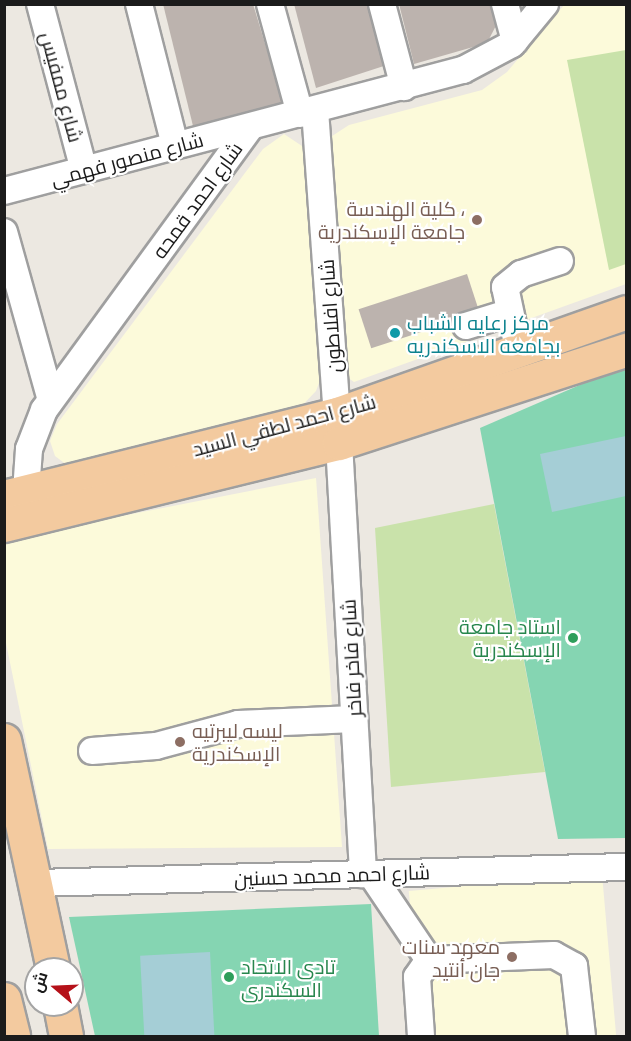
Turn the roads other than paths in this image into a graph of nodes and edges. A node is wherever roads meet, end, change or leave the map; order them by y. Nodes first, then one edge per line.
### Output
1 (40, 4) edge
2 (139, 4) edge
3 (270, 4) edge
4 (382, 4) edge
5 (505, 4) edge
6 (545, 4) edge
7 (514, 41) junction
8 (404, 87) junction
9 (308, 112) junction
10 (250, 127) junction
11 (175, 145) junction
12 (84, 170) junction
13 (4, 191) edge
14 (4, 232) edge
15 (560, 261) dead end
16 (508, 313) junction
17 (620, 314) edge
18 (466, 326) dead end
19 (518, 348) junction
20 (627, 349) edge
21 (51, 400) junction
22 (338, 428) junction
23 (15, 494) edge
24 (4, 525) edge
25 (354, 718) junction
26 (4, 740) edge
27 (92, 751) dead end
28 (627, 867) edge
29 (367, 874) junction
30 (37, 883) junction
31 (51, 957) edge
32 (429, 960) junction
33 (4, 999) edge
34 (62, 1017) edge
35 (13, 1036) edge
36 (66, 1036) edge
37 (421, 1036) edge
38 (582, 1036) edge

1 - 12 street, شارع ممفيس
2 - 11 street
3 - 9 street, شارع افلاطون
4 - 8 street
5 - 7 street
6 - 7 street, شارع احمد قمحه
7 - 8 street, شارع احمد قمحه
8 - 9 street, شارع احمد قمحه
9 - 10 street, شارع احمد قمحه
9 - 22 street, شارع افلاطون
10 - 11 street, شارع منصور فهمي
10 - 21 street, شارع احمد قمحه
11 - 12 street, شارع منصور فهمي
12 - 13 street, شارع منصور فهمي
14 - 21 street
15 - 16 street
16 - 18 street
16 - 19 street
17 - 19 main road, شارع احمد لطفي السيد
17 - 20 main road
19 - 22 main road, شارع احمد لطفي السيد
20 - 22 main road, شارع احمد لطفي السيد
21 - 23 street, شارع احمد قمحه
22 - 23 main road, شارع احمد لطفي السيد
22 - 24 main road, شارع احمد لطفي السيد
22 - 25 street, شارع فاخر فاخر
25 - 27 street
25 - 29 street, شارع فاخر فاخر
26 - 30 main road
28 - 29 street, شارع احمد محمد حسنين
29 - 30 street, شارع احمد محمد حسنين
29 - 32 street
30 - 31 main road
32 - 37 street
32 - 38 street
33 - 35 main road
34 - 36 main road

